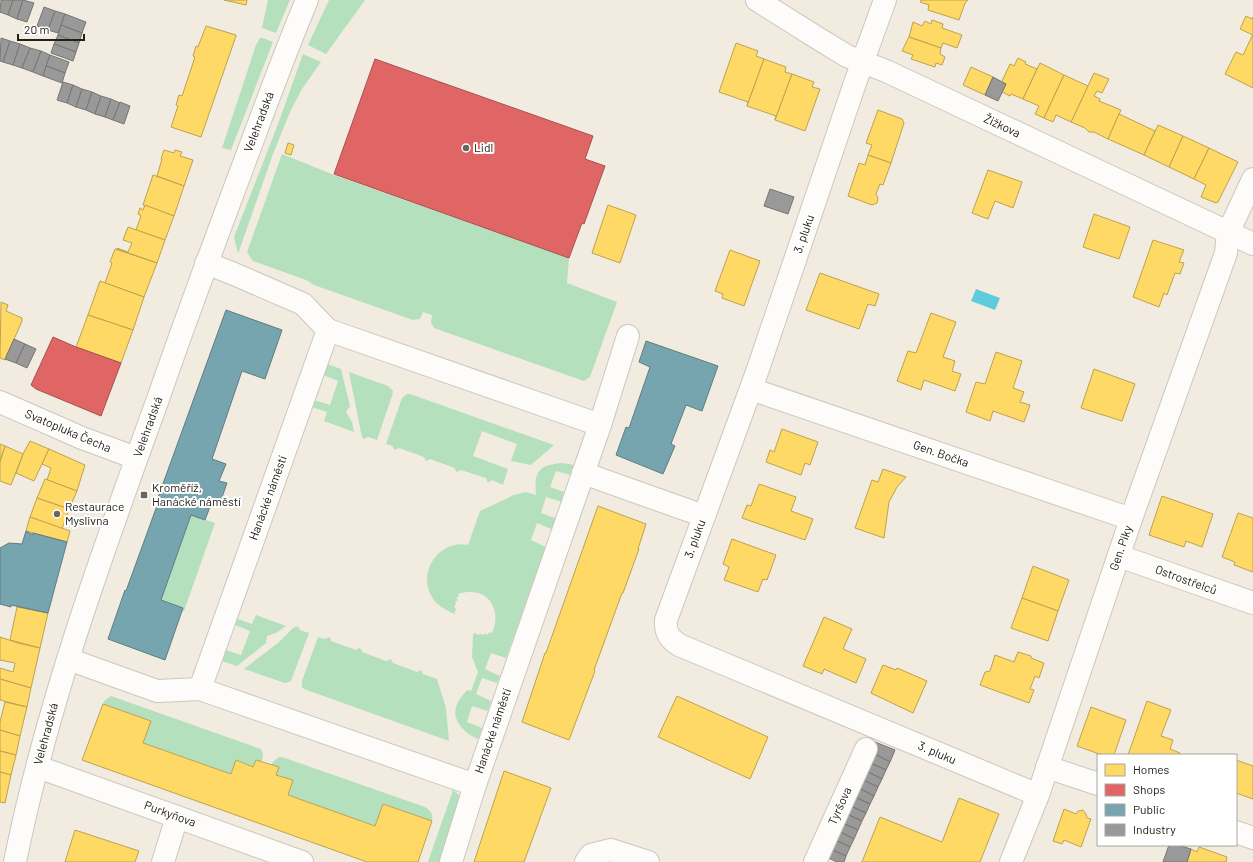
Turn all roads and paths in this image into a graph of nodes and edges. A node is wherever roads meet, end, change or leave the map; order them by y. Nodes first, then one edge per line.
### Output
1 (307, 0) edge
2 (757, 0) edge
3 (885, 0) edge
4 (864, 63) junction
5 (1253, 178) edge
6 (1228, 233) junction
7 (1253, 244) edge
8 (206, 263) junction
9 (328, 330) junction
10 (628, 336) dead end
11 (751, 389) junction
12 (0, 402) edge
13 (600, 425) junction
14 (136, 458) junction
15 (583, 473) junction
16 (704, 516) junction
17 (1131, 519) junction
18 (1119, 556) junction
19 (1253, 603) edge
20 (68, 660) junction
21 (200, 689) junction
22 (866, 749) dead end
23 (38, 767) junction
24 (1047, 767) junction
25 (1097, 784) edge
26 (475, 785) junction
27 (1038, 795) junction
28 (177, 817) junction
29 (1237, 832) edge
30 (1253, 838) edge
31 (15, 862) edge
32 (163, 862) edge
33 (302, 862) edge
34 (450, 862) edge
35 (586, 862) edge
36 (648, 862) edge
37 (815, 862) edge
38 (1011, 862) edge

1 - 8 street, Velehradská
2 - 4 street, Žižkova
3 - 4 street, 3. pluku
4 - 6 street, Žižkova
4 - 11 street, 3. pluku
5 - 6 street, Gen. Píky
6 - 7 street, Žižkova
6 - 17 street, Gen. Píky
8 - 9 street
8 - 14 street, Velehradská
9 - 13 street
9 - 21 street, Hanácké náměstí
10 - 13 street, Hanácké náměstí
11 - 16 street, 3. pluku
11 - 17 street, Gen. Bočka
12 - 14 street, Svatopluka Čecha
13 - 15 street, Hanácké náměstí
14 - 20 street, Velehradská
15 - 16 street
15 - 26 street, Hanácké náměstí
16 - 27 street, 3. pluku
17 - 18 street, Gen. Píky
18 - 19 street, Ostrostřelců
18 - 24 street, Gen. Píky
20 - 21 street, Hanácké náměstí
20 - 23 street, Velehradská
21 - 26 street, Hanácké náměstí
22 - 37 street, Tyršova
23 - 28 street, Purkyňova
23 - 31 street, Velehradská
24 - 25 street
24 - 27 street, Gen. Píky
26 - 34 street
27 - 38 street, Gen. Píky
28 - 32 street
28 - 33 street, Purkyňova
29 - 30 street
35 - 36 street

